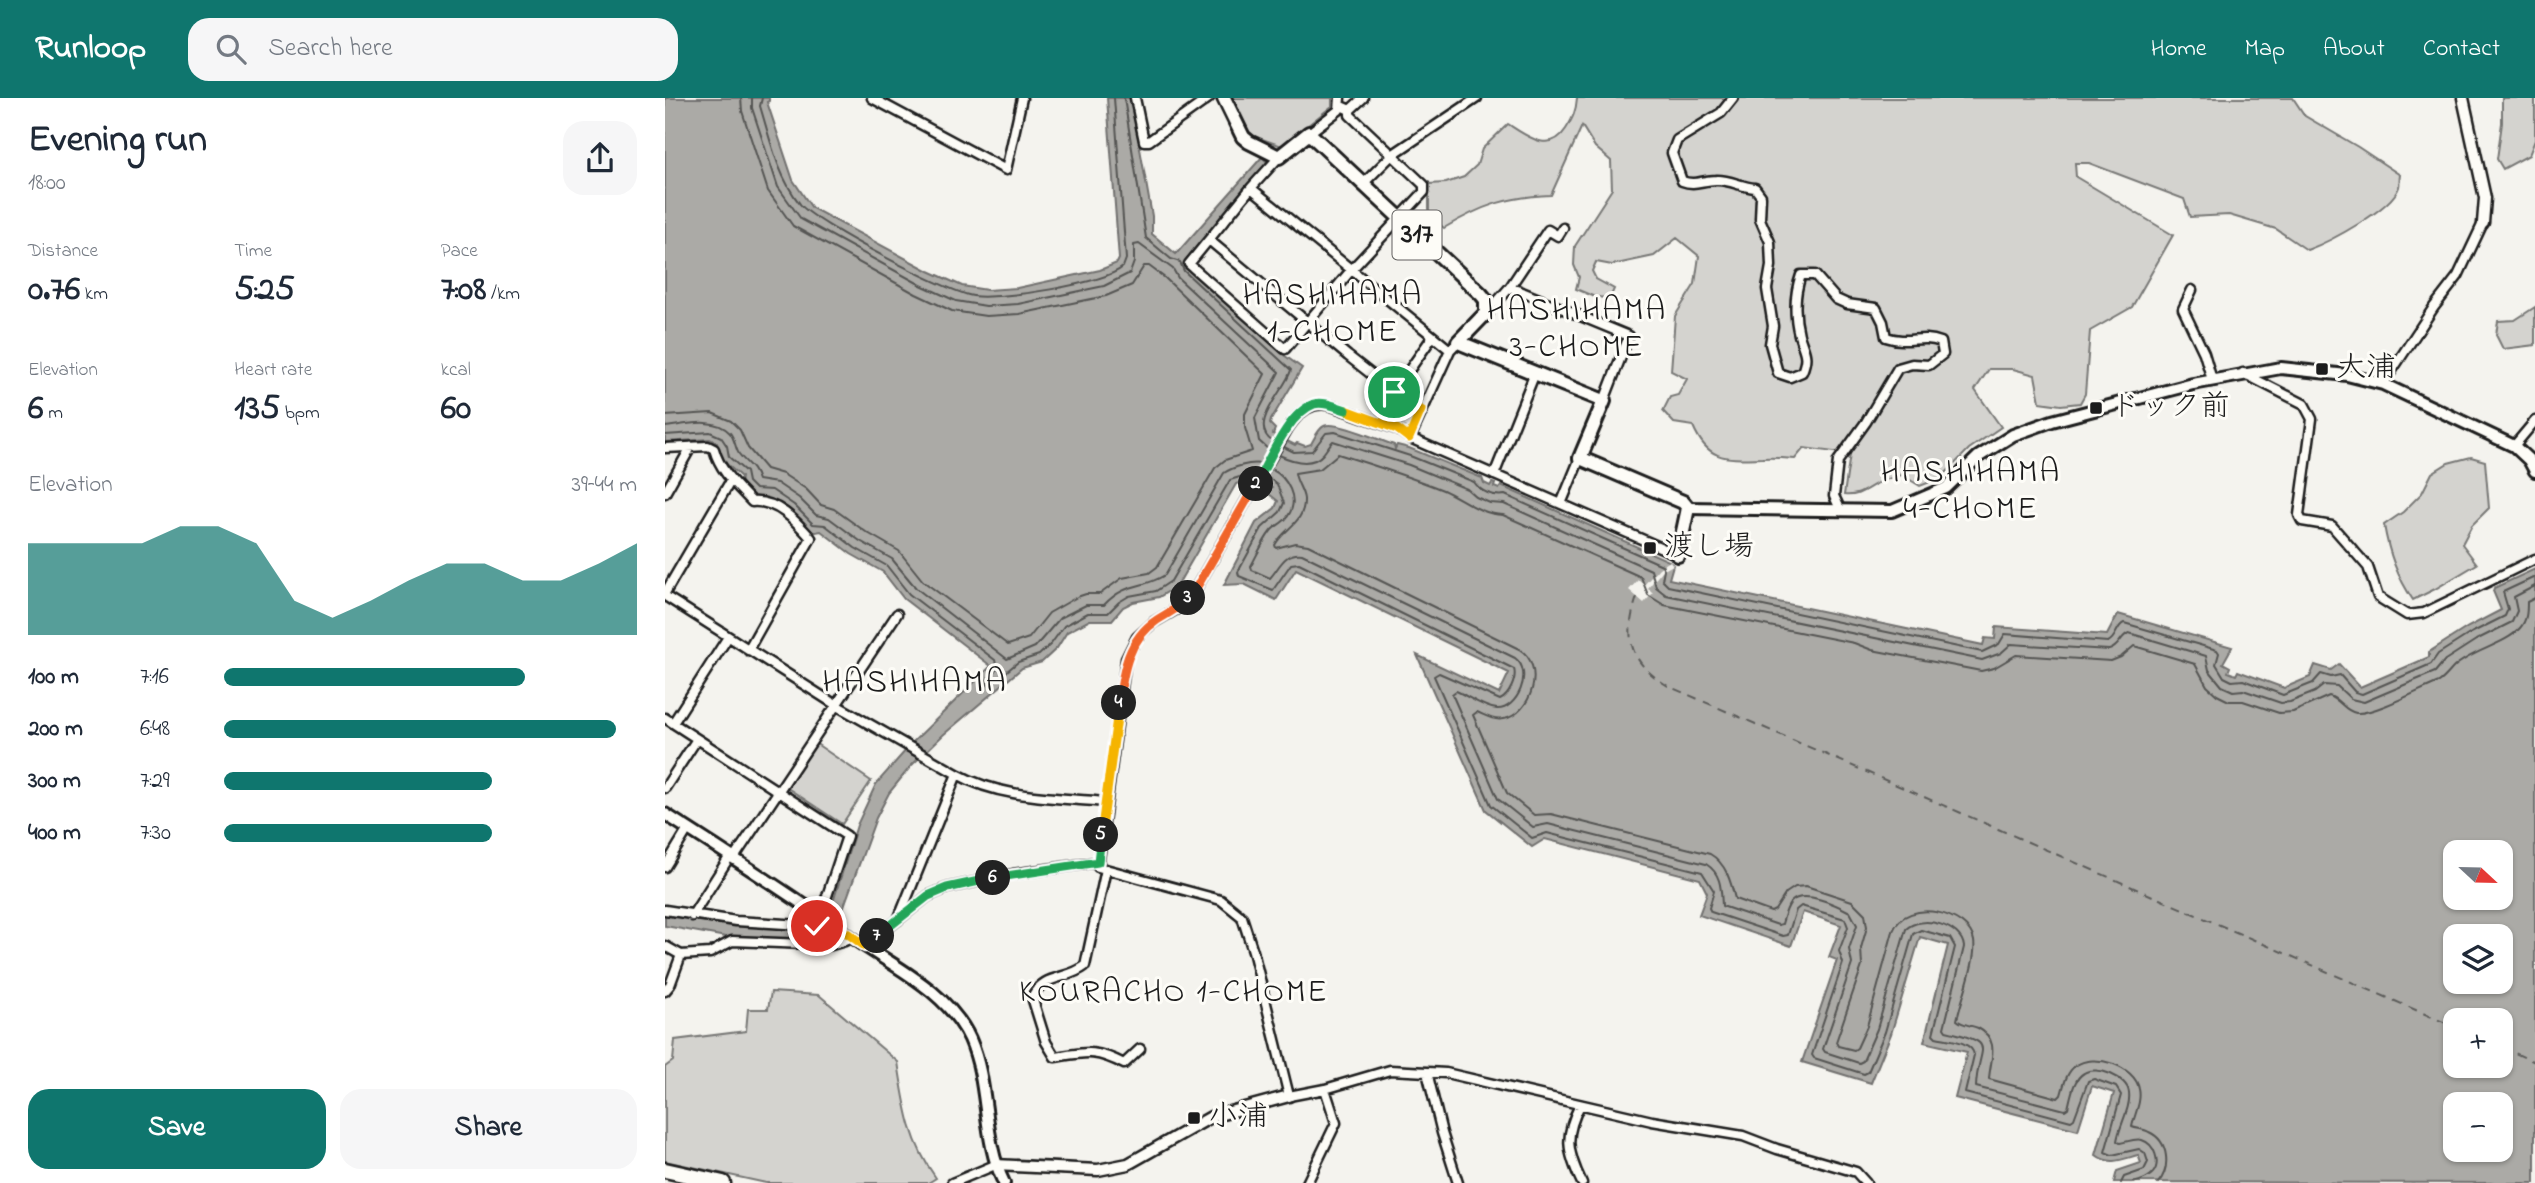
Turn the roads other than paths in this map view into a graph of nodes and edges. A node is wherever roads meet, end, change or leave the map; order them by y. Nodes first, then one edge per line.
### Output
1 (872, 98) edge
2 (1022, 98) edge
3 (1135, 98) edge
4 (1209, 98) edge
5 (1224, 98) edge
6 (1363, 98) edge
7 (1477, 98) edge
8 (1733, 98) edge
9 (2463, 98) edge
10 (1340, 102) edge
11 (1350, 110) junction
12 (1309, 133) junction
13 (1392, 155) junction
14 (1279, 157) junction
15 (1363, 184) junction
16 (1251, 188) junction
17 (1398, 218) junction
18 (2483, 223) joint
19 (1563, 228) dead end
20 (1209, 240) junction
21 (1352, 269) junction
22 (1510, 287) junction
23 (2192, 290) dead end
24 (1486, 307) junction
25 (1307, 323) junction
26 (1433, 336) junction
27 (1454, 346) junction
28 (1535, 373) junction
29 (2243, 373) junction
30 (2212, 380) junction
31 (2383, 384) junction
32 (1394, 392) junction
33 (1604, 401) junction
34 (1421, 410) junction
35 (2535, 421) edge
36 (1409, 438) junction
37 (2514, 446) junction
38 (691, 447) junction
39 (665, 448) edge
40 (1580, 458) junction
41 (2535, 471) edge
42 (1494, 475) junction
43 (731, 480) junction
44 (665, 493) edge
45 (1561, 504) junction
46 (1688, 508) junction
47 (1841, 511) junction
48 (1678, 555) joint
49 (2535, 559) edge
50 (665, 594) edge
51 (897, 614) dead end
52 (728, 637) junction
53 (748, 650) junction
54 (836, 705) junction
55 (669, 720) edge
56 (697, 739) junction
57 (957, 774) junction
58 (665, 788) edge
59 (778, 792) junction
60 (1105, 802) junction
61 (665, 814) edge
62 (688, 829) junction
63 (732, 857) junction
64 (1098, 862) junction
65 (665, 867) edge
66 (1106, 869) junction
67 (665, 911) edge
68 (822, 915) junction
69 (692, 916) junction
70 (898, 920) junction
71 (848, 935) junction
72 (665, 946) edge
73 (865, 946) junction
74 (681, 955) junction
75 (665, 991) edge
76 (1140, 1049) dead end
77 (1426, 1072) junction
78 (1325, 1089) junction
79 (1289, 1096) junction
80 (1580, 1105) junction
81 (995, 1165) junction
82 (665, 1170) edge
83 (723, 1183) edge
84 (952, 1183) edge
85 (1004, 1183) edge
86 (1307, 1183) edge
87 (1458, 1183) edge
88 (1582, 1183) edge
89 (1866, 1183) edge

1 - 2 street
3 - 4 street
5 - 14 highway
6 - 11 street
7 - 13 street
8 - 47 street
9 - 18 street
10 - 11 street
10 - 12 street
11 - 13 street
12 - 14 highway
12 - 15 highway, 317
13 - 15 street
13 - 17 street
14 - 16 street
15 - 17 highway, 317
16 - 20 street
16 - 21 street
17 - 21 street
17 - 24 highway, 317
18 - 31 street
19 - 22 street
20 - 25 street
20 - 25 street
21 - 25 street
21 - 26 street
22 - 24 street
22 - 33 street
23 - 30 street
24 - 27 highway
25 - 32 street
26 - 27 street
26 - 32 street
27 - 28 highway
27 - 34 street
28 - 33 highway
28 - 42 street
29 - 30 main road
29 - 31 main road
29 - 49 street
30 - 47 main road
31 - 37 main road
32 - 34 street
33 - 40 highway
34 - 36 street
35 - 37 street
36 - 42 street
36 - 60 street
37 - 41 main road
38 - 39 street
38 - 43 street
38 - 44 street
40 - 45 street
40 - 46 highway
42 - 45 street
43 - 50 street
43 - 53 street
45 - 48 street
46 - 47 main road
46 - 48 highway
50 - 52 street
51 - 54 street
52 - 53 street
52 - 55 street
53 - 54 street
54 - 57 street
54 - 59 street
55 - 56 street
56 - 58 street
56 - 59 street
57 - 60 street
57 - 70 street
59 - 63 street
59 - 68 street
60 - 64 street
61 - 62 main road
62 - 63 main road
62 - 65 street
63 - 68 main road
63 - 69 street
64 - 66 street
64 - 70 street
66 - 76 street
66 - 79 street
67 - 69 street
68 - 69 street
68 - 71 main road
70 - 73 street
71 - 73 main road
71 - 74 street
72 - 74 street
73 - 81 main road
74 - 75 street
77 - 78 street
77 - 80 street
77 - 87 street
78 - 79 street
78 - 86 street
79 - 81 street
80 - 88 street
80 - 89 street
81 - 84 street
81 - 85 main road
82 - 83 highway

